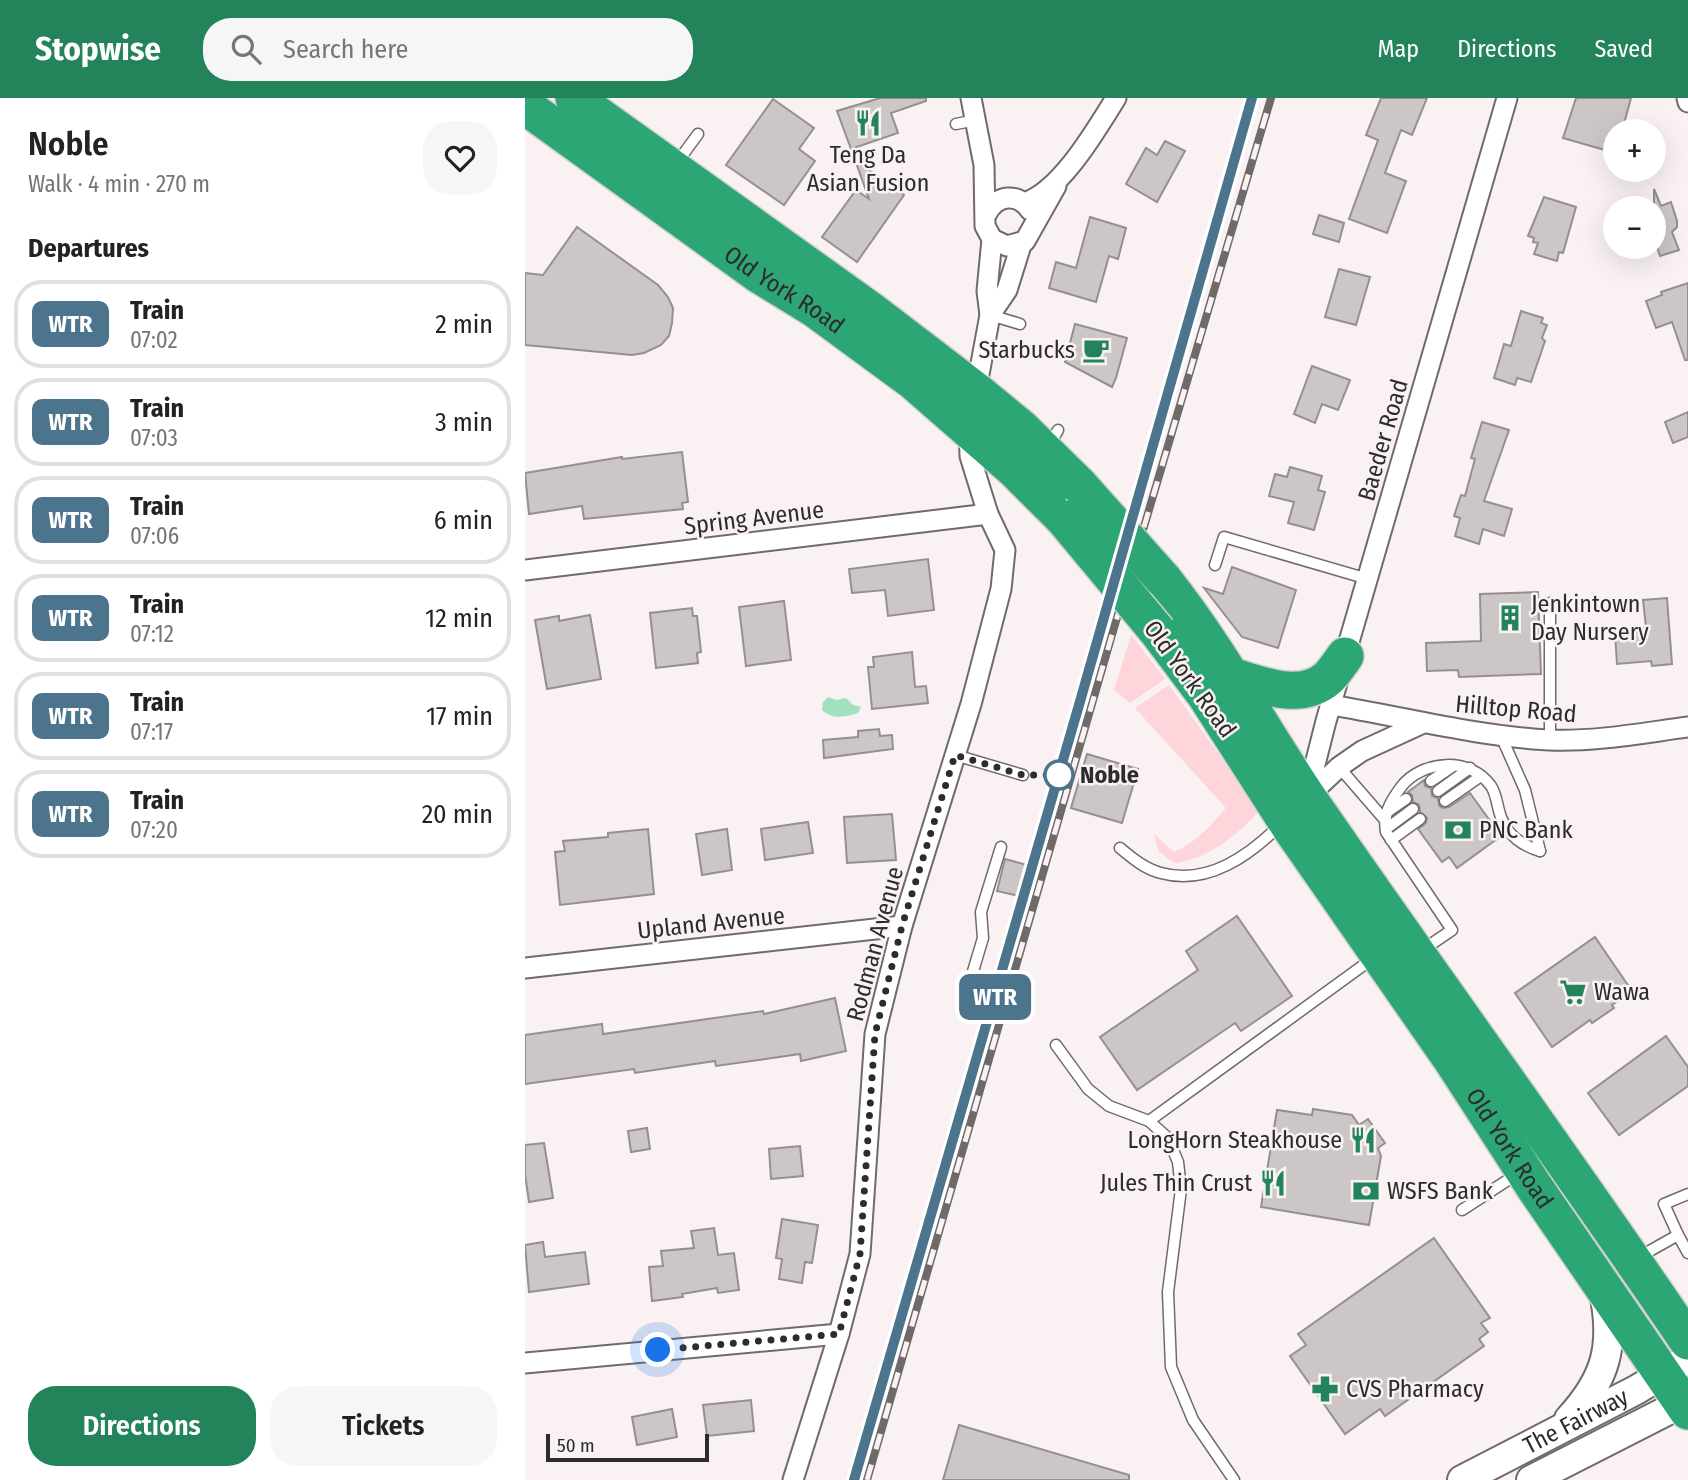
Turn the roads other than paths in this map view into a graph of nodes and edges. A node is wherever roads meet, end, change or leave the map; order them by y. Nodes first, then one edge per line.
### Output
1 (574, 98) edge
2 (971, 98) edge
3 (1116, 98) edge
4 (1507, 98) edge
5 (525, 106) edge
6 (975, 120) junction
7 (955, 124) dead end
8 (698, 134) dead end
9 (673, 169) junction
10 (1065, 170) junction
11 (1000, 203) junction
12 (1033, 223) junction
13 (992, 239) junction
14 (1022, 243) junction
15 (990, 315) junction
16 (1020, 324) dead end
17 (976, 391) junction
18 (968, 428) junction
19 (988, 514) junction
20 (1215, 565) dead end
21 (525, 570) edge
22 (1368, 579) junction
23 (1550, 603) dead end
24 (1346, 656) junction
25 (1231, 676) junction
26 (1331, 705) junction
27 (1423, 723) junction
28 (1688, 727) edge
29 (1501, 736) junction
30 (1550, 740) junction
31 (955, 755) junction
32 (1453, 766) junction
33 (1339, 767) junction
34 (1470, 768) junction
35 (1023, 775) dead end
36 (1481, 776) junction
37 (1431, 782) dead end
38 (1438, 791) dead end
39 (1406, 799) dead end
40 (1445, 801) dead end
41 (1296, 808) junction
42 (1413, 809) dead end
43 (1420, 819) dead end
44 (1385, 820) junction
45 (1391, 840) junction
46 (1001, 846) dead end
47 (1120, 848) dead end
48 (902, 926) junction
49 (1417, 954) junction
50 (1378, 955) junction
51 (525, 968) edge
52 (971, 978) dead end
53 (1055, 1045) dead end
54 (1149, 1121) junction
55 (1523, 1169) junction
56 (1688, 1194) edge
57 (1462, 1210) dead end
58 (1678, 1235) junction
59 (1688, 1253) edge
60 (1633, 1261) junction
61 (1603, 1287) junction
62 (839, 1334) junction
63 (1688, 1340) edge
64 (525, 1363) edge
65 (1682, 1389) edge
66 (1548, 1435) junction
67 (793, 1480) edge
68 (1234, 1480) edge
69 (1462, 1480) edge
70 (1531, 1480) edge

1 - 9 highway, Old York Road
2 - 6 street
3 - 10 street
4 - 22 street, Baeder Road
5 - 18 highway, Old York Road
6 - 7 lane
6 - 11 street
8 - 9 lane
9 - 17 highway, Old York Road
10 - 11 street
10 - 12 street
11 - 12 street
11 - 13 street
12 - 14 street
13 - 14 street
13 - 15 street
14 - 15 street
15 - 16 lane
15 - 17 street, Rodman Avenue
17 - 18 street, Rodman Avenue
17 - 25 highway, Old York Road, bridge
18 - 19 street, Rodman Avenue
18 - 41 highway, Old York Road, bridge
19 - 21 street, Spring Avenue
19 - 31 street, Rodman Avenue
20 - 22 lane
22 - 24 street, Baeder Road
23 - 30 lane
24 - 25 highway
24 - 26 street, Baeder Road
25 - 41 highway, Old York Road
26 - 27 street, Hilltop Road
26 - 41 street, Baeder Road
27 - 29 street, Hilltop Road
27 - 33 street, Hilltop Road
28 - 30 street, Hilltop Road
29 - 30 street, Hilltop Road
29 - 36 lane
31 - 35 lane
31 - 48 street, Rodman Avenue
32 - 34 lane
32 - 37 lane
32 - 44 lane
33 - 41 street, Hilltop Road
33 - 44 lane
34 - 36 lane
34 - 38 lane
36 - 40 lane
39 - 44 lane
41 - 47 lane
41 - 49 highway, Old York Road
41 - 50 highway, Old York Road
42 - 44 lane
43 - 45 lane
44 - 45 lane
45 - 49 lane
46 - 52 lane
48 - 51 street, Upland Avenue
48 - 62 street, Rodman Avenue
49 - 60 highway, Old York Road
50 - 54 lane
50 - 55 highway, Old York Road
53 - 54 lane
54 - 68 lane
55 - 57 lane
55 - 61 highway, Old York Road
56 - 58 lane
58 - 59 lane
58 - 60 lane
60 - 63 highway, Old York Road
61 - 65 highway, Old York Road
61 - 66 main road
62 - 64 street
62 - 67 street, Rodman Avenue
65 - 66 main road, The Fairway
65 - 70 main road, The Fairway
66 - 69 main road, The Fairway

